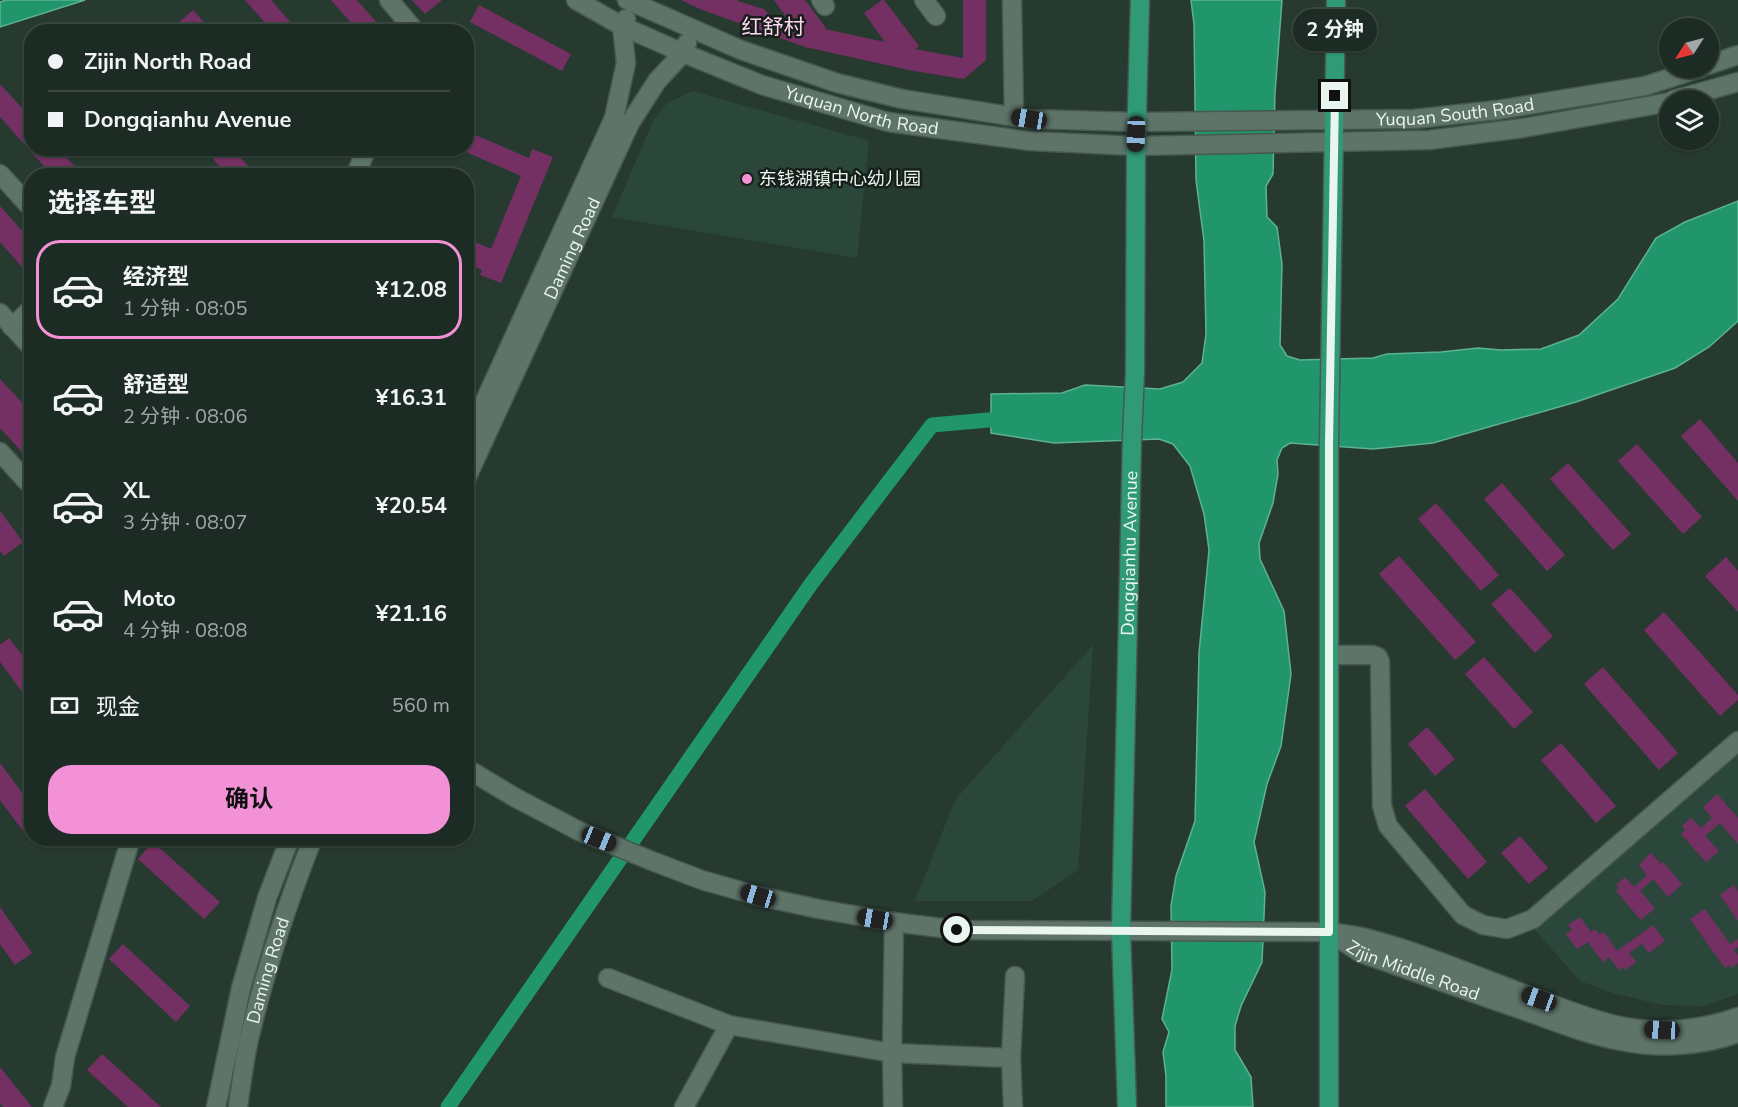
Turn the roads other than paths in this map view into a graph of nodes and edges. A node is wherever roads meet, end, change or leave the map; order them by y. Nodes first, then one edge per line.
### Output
1 (389, 0) edge
2 (576, 0) edge
3 (924, 0) edge
4 (1012, 0) edge
5 (1140, 0) edge
6 (1336, 0) edge
7 (630, 2) edge
8 (936, 16) dead end
9 (409, 24) edge
10 (622, 26) junction
11 (692, 29) junction
12 (683, 53) junction
13 (1738, 55) edge
14 (1719, 61) edge
15 (1670, 78) edge
16 (1738, 82) edge
17 (1710, 90) edge
18 (1659, 103) edge
19 (1014, 117) junction
20 (1334, 120) junction
21 (1168, 121) joint
22 (1137, 122) junction
23 (1335, 142) junction
24 (1136, 146) junction
25 (1165, 146) joint
26 (0, 174) edge
27 (24, 200) edge
28 (0, 313) edge
29 (24, 316) edge
30 (12, 327) junction
31 (24, 340) edge
32 (474, 424) edge
33 (0, 452) edge
34 (474, 461) edge
35 (24, 478) edge
36 (1329, 655) junction
37 (1738, 741) edge
38 (474, 773) edge
39 (129, 846) edge
40 (287, 846) edge
41 (310, 846) edge
42 (894, 922) junction
43 (1121, 931) junction
44 (1329, 932) junction
45 (1015, 976) dead end
46 (608, 978) dead end
47 (1738, 1017) edge
48 (729, 1025) junction
49 (1738, 1033) edge
50 (892, 1053) junction
51 (1011, 1058) junction
52 (53, 1107) edge
53 (216, 1107) edge
54 (237, 1107) edge
55 (684, 1107) edge
56 (893, 1107) edge
57 (1013, 1107) edge
58 (1127, 1107) edge
59 (1329, 1107) edge

1 - 9 street
2 - 10 street, Yuquan North Road
3 - 8 street
4 - 19 street
5 - 22 main road, Dongqianhu Avenue
6 - 20 main road
7 - 10 street
7 - 11 street, Yuquan North Road
10 - 12 street, Yuquan North Road
10 - 32 street, Daming Road
11 - 12 street, Daming Road
11 - 19 street, Yuquan North Road
12 - 24 street, Yuquan North Road
12 - 34 street, Daming Road
13 - 14 street
15 - 20 street, Yuquan South Road
16 - 17 street, Yuquan South Road
18 - 23 street, Yuquan South Road
19 - 22 street, Yuquan North Road
20 - 21 street, Yuquan South Road
20 - 23 main road
21 - 22 street, Yuquan North Road
22 - 24 main road, Dongqianhu Avenue
23 - 25 street, Yuquan South Road
23 - 36 main road
24 - 25 street, Yuquan North Road
24 - 43 main road, Dongqianhu Avenue
26 - 27 street
28 - 30 street
29 - 30 street
30 - 31 street
33 - 35 street
36 - 37 street
36 - 44 main road
38 - 42 street
39 - 52 street
40 - 53 street, Daming Road
41 - 54 street, Daming Road
42 - 43 street
42 - 50 street
43 - 44 street
43 - 58 main road, Dongqianhu Avenue
44 - 47 street, Zijin Middle Road
44 - 49 street, Zijin Middle Road
44 - 59 main road
45 - 51 street
46 - 48 street
48 - 50 street
48 - 55 street
50 - 51 street
50 - 56 street
51 - 57 street

